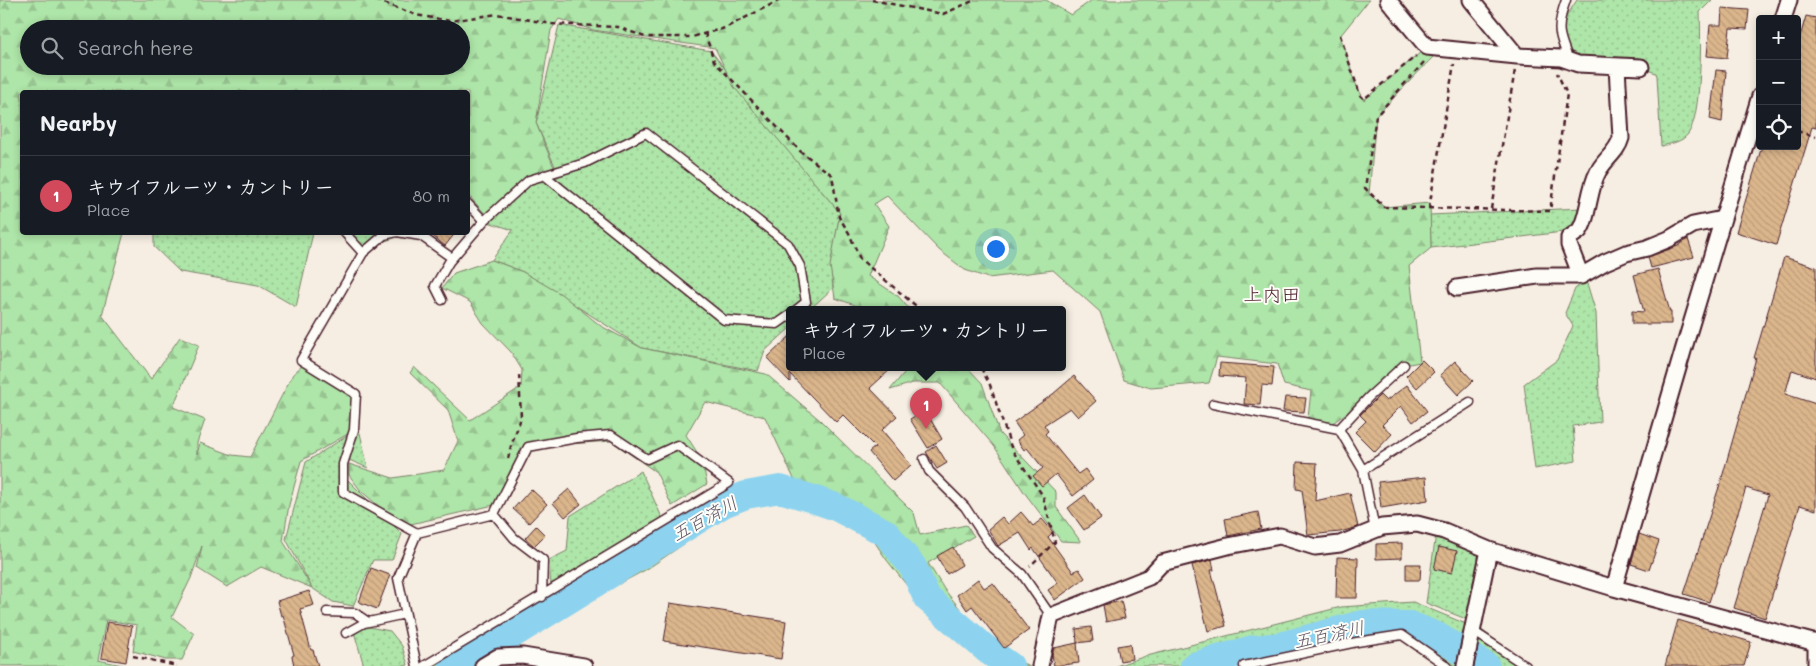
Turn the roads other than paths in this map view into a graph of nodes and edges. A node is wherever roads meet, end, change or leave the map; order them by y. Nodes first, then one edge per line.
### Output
1 (1388, 0) edge
2 (1471, 0) edge
3 (1566, 0) edge
4 (1788, 0) edge
5 (1784, 15) edge
6 (1517, 56) junction
7 (1569, 60) junction
8 (1617, 66) junction
9 (1641, 67) dead end
10 (1757, 105) edge
11 (544, 175) junction
12 (470, 206) edge
13 (1722, 220) junction
14 (484, 221) junction
15 (347, 235) edge
16 (384, 235) edge
17 (415, 235) edge
18 (363, 253) junction
19 (452, 258) junction
20 (1581, 276) junction
21 (1457, 288) dead end
22 (442, 300) dead end
23 (801, 306) edge
24 (786, 318) edge
25 (1404, 365) dead end
26 (1470, 402) dead end
27 (1213, 404) dead end
28 (1339, 429) junction
29 (924, 459) dead end
30 (1364, 470) junction
31 (494, 514) junction
32 (1375, 530) junction
33 (417, 533) junction
34 (1489, 550) junction
35 (1614, 588) junction
36 (542, 597) junction
37 (327, 612) dead end
38 (405, 614) junction
39 (1051, 616) junction
40 (368, 622) junction
41 (1473, 632) junction
42 (346, 633) dead end
43 (1816, 642) edge
44 (1040, 665) edge
45 (417, 666) edge
46 (424, 666) edge
47 (483, 666) edge
48 (584, 666) edge
49 (1247, 666) edge
50 (1447, 666) edge
51 (1466, 666) edge
52 (1526, 666) edge
53 (1816, 666) edge

1 - 6 street
2 - 6 street
3 - 7 lane
4 - 5 street
6 - 7 street
7 - 8 street
8 - 9 street
8 - 20 street
10 - 13 street
11 - 14 lane
11 - 23 lane
11 - 24 lane
12 - 14 lane
13 - 20 street
13 - 35 street
14 - 19 lane
15 - 18 lane
16 - 18 lane
17 - 19 lane
18 - 33 lane
19 - 22 lane
20 - 21 street
25 - 28 lane
26 - 30 lane
27 - 28 lane
28 - 30 lane
29 - 39 lane
30 - 32 lane
31 - 33 lane
31 - 36 lane
31 - 36 lane
32 - 34 street
32 - 39 street
33 - 38 lane
34 - 35 street
34 - 41 street
35 - 43 street
36 - 46 lane
37 - 40 lane
38 - 40 lane
38 - 45 lane
39 - 44 street
40 - 42 lane
41 - 51 street
41 - 52 lane
43 - 53 street
47 - 48 street
49 - 50 lane

